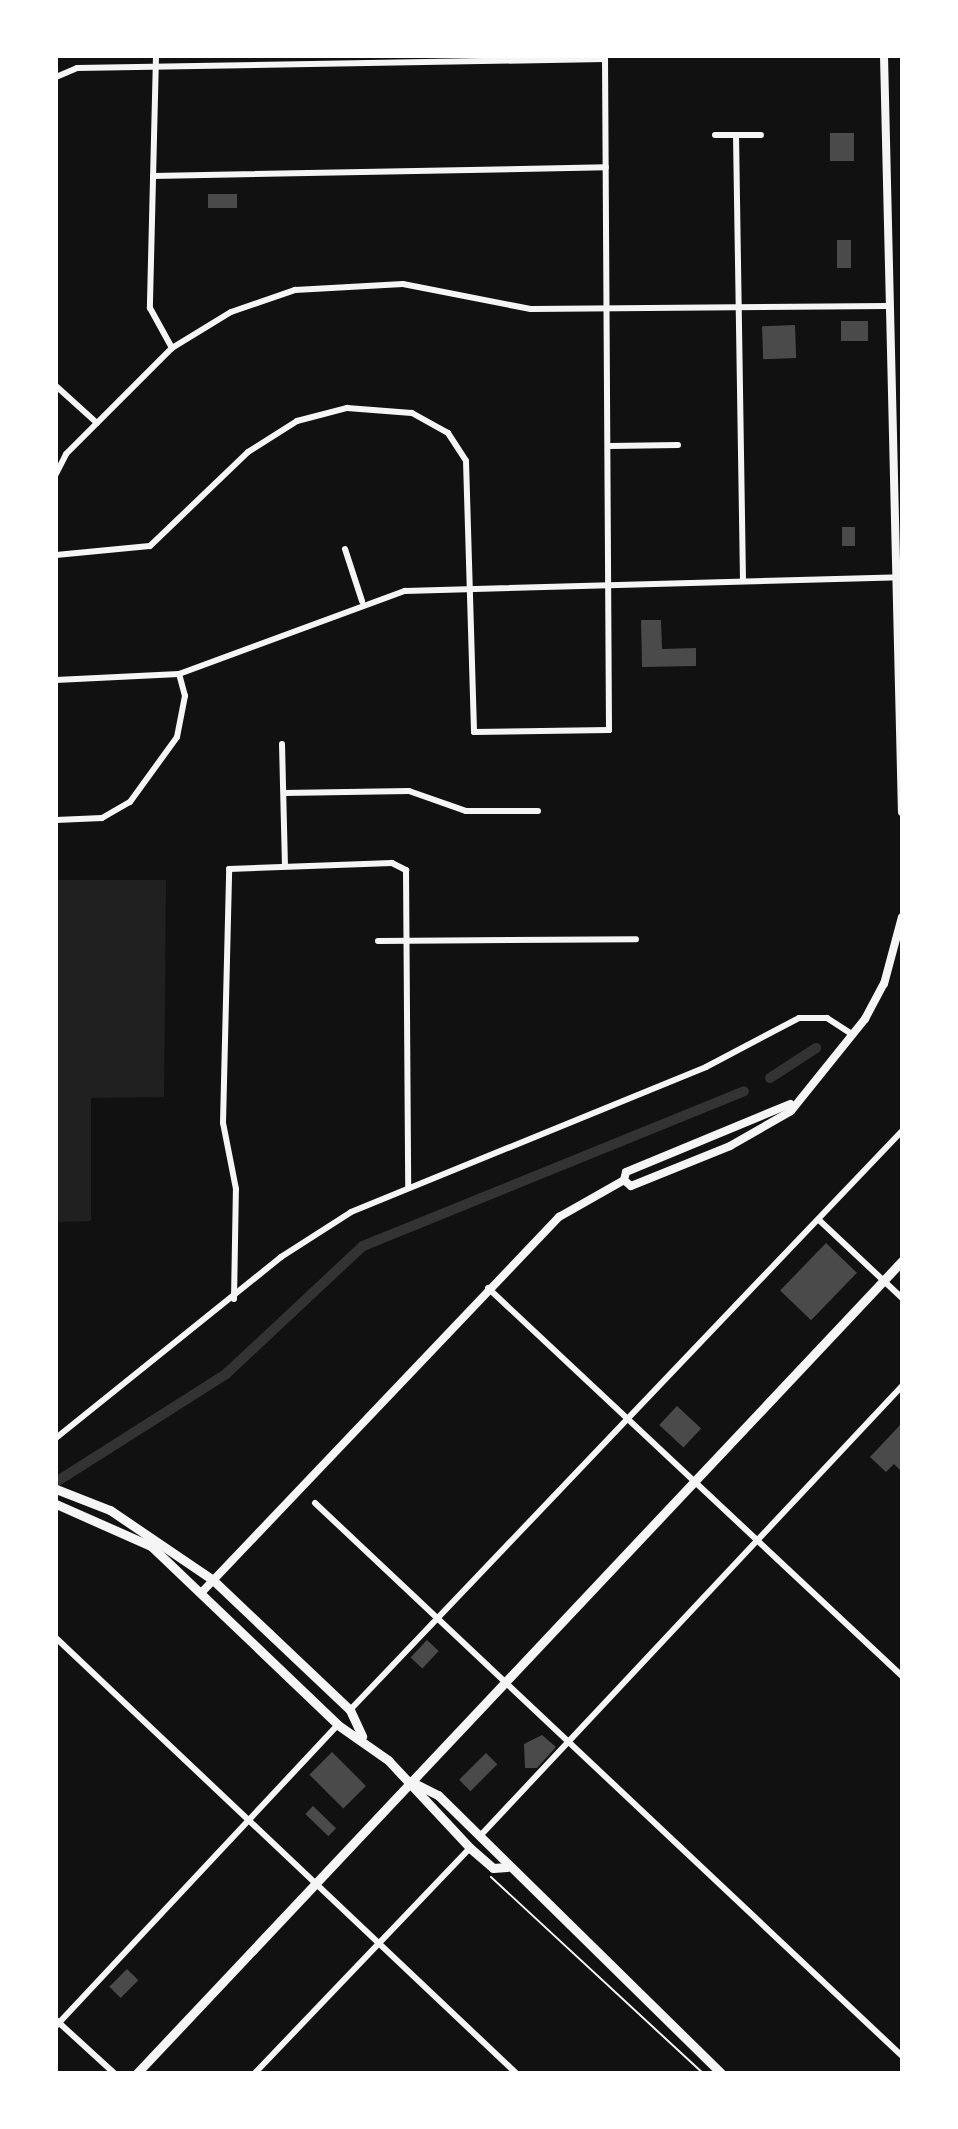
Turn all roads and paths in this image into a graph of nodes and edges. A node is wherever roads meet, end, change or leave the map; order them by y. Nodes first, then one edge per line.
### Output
1 (156, 56) edge
2 (884, 56) edge
3 (605, 58) edge
4 (156, 67) junction
5 (56, 77) edge
6 (715, 135) dead end
7 (736, 135) junction
8 (761, 135) dead end
9 (606, 167) junction
10 (153, 176) junction
11 (887, 306) junction
12 (608, 308) junction
13 (738, 310) junction
14 (172, 348) junction
15 (56, 386) edge
16 (97, 423) junction
17 (678, 445) dead end
18 (610, 446) junction
19 (56, 474) edge
20 (345, 549) dead end
21 (56, 555) edge
22 (892, 577) junction
23 (743, 580) junction
24 (611, 582) junction
25 (469, 584) junction
26 (362, 601) junction
27 (179, 674) junction
28 (56, 680) edge
29 (282, 744) dead end
30 (284, 793) junction
31 (538, 811) dead end
32 (902, 812) edge
33 (56, 820) edge
34 (285, 864) junction
35 (902, 917) edge
36 (636, 939) dead end
37 (378, 941) dead end
38 (406, 941) junction
39 (853, 1035) junction
40 (790, 1104) junction
41 (902, 1131) edge
42 (624, 1180) junction
43 (408, 1187) junction
44 (819, 1220) junction
45 (902, 1261) edge
46 (884, 1280) junction
47 (488, 1288) junction
48 (902, 1298) edge
49 (234, 1299) junction
50 (902, 1386) edge
51 (629, 1418) junction
52 (56, 1438) edge
53 (695, 1480) junction
54 (56, 1489) edge
55 (315, 1503) dead end
56 (56, 1504) edge
57 (758, 1539) junction
58 (213, 1580) junction
59 (202, 1592) junction
60 (438, 1618) junction
61 (56, 1638) edge
62 (902, 1676) edge
63 (504, 1681) junction
64 (350, 1710) junction
65 (338, 1725) junction
66 (362, 1736) junction
67 (567, 1741) junction
68 (410, 1781) junction
69 (248, 1822) junction
70 (480, 1836) junction
71 (470, 1848) junction
72 (507, 1867) junction
73 (481, 1869) dead end
74 (316, 1884) junction
75 (381, 1944) junction
76 (57, 2023) edge
77 (902, 2056) edge
78 (114, 2073) edge
79 (137, 2073) edge
80 (255, 2073) edge
81 (516, 2073) edge
82 (703, 2073) edge
83 (721, 2073) edge

1 - 4 street
2 - 11 main road
3 - 4 street
3 - 9 street
4 - 5 street
4 - 10 street
6 - 7 street
7 - 8 street
7 - 13 street
9 - 10 street
9 - 12 street
10 - 14 street
11 - 13 street
11 - 22 main road
12 - 13 street
12 - 14 street
12 - 18 street
13 - 23 street
14 - 16 street
15 - 16 street
16 - 19 street
17 - 18 street
18 - 24 street
20 - 26 street
21 - 25 street
22 - 23 street
22 - 32 main road
23 - 24 street
24 - 25 street
24 - 25 street
25 - 26 street
26 - 27 street
27 - 28 street
27 - 33 street
29 - 30 street
30 - 31 street
30 - 34 street
34 - 38 street
34 - 49 street
35 - 39 main road
36 - 38 street
37 - 38 street
38 - 43 street
39 - 40 main road
39 - 43 street
40 - 42 main road
40 - 42 main road
41 - 44 street
42 - 47 main road
43 - 49 street
44 - 46 street
44 - 51 street
45 - 46 main road
46 - 48 street
46 - 53 main road
47 - 51 street
47 - 58 main road
49 - 52 street
50 - 57 street
51 - 53 street
51 - 60 street
53 - 57 street
53 - 63 main road
54 - 58 main road
55 - 60 street
56 - 59 main road
57 - 62 street
57 - 67 street
58 - 59 main road
58 - 64 main road
59 - 65 main road
60 - 63 street
60 - 64 street
61 - 69 street
63 - 67 street
63 - 68 main road
64 - 66 main road
65 - 66 main road
65 - 69 street
66 - 68 main road
67 - 70 street
67 - 77 street
68 - 70 main road
68 - 71 main road
68 - 74 main road
69 - 74 street
69 - 76 street
70 - 72 main road
71 - 72 main road
71 - 75 street
72 - 83 main road
73 - 82 path
74 - 75 street
74 - 79 main road
75 - 80 street
75 - 81 street
76 - 78 street

